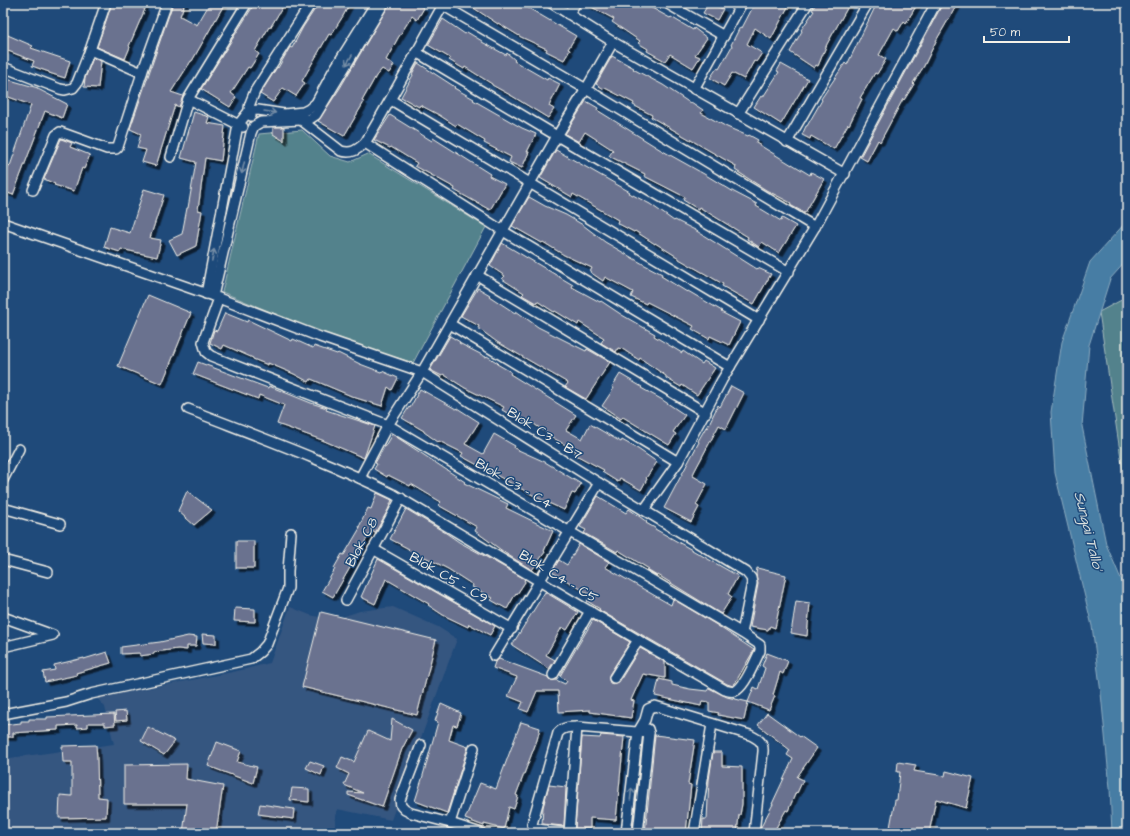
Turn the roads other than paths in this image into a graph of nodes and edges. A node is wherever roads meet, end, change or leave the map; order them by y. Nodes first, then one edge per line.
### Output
1 (106, 3) edge
2 (167, 3) edge
3 (247, 3) edge
4 (311, 3) edge
5 (376, 3) edge
6 (384, 3) edge
7 (551, 3) edge
8 (576, 3) edge
9 (666, 3) edge
10 (742, 3) edge
11 (808, 3) edge
12 (868, 3) edge
13 (936, 3) edge
14 (441, 4) edge
15 (678, 6) edge
16 (568, 14) junction
17 (724, 36) junction
18 (613, 42) junction
19 (90, 50) junction
20 (416, 52) junction
21 (3, 67) edge
22 (142, 73) junction
23 (586, 89) junction
24 (694, 89) junction
25 (188, 98) junction
26 (391, 100) junction
27 (249, 111) junction
28 (738, 114) junction
29 (301, 120) junction
30 (238, 125) junction
31 (254, 127) junction
32 (557, 136) junction
33 (787, 142) junction
34 (365, 143) junction
35 (171, 157) dead end
36 (845, 174) junction
37 (530, 182) junction
38 (33, 190) dead end
39 (3, 223) edge
40 (815, 227) junction
41 (503, 231) junction
42 (789, 272) junction
43 (477, 275) junction
44 (213, 296) junction
45 (759, 320) junction
46 (450, 324) junction
47 (730, 366) junction
48 (422, 372) junction
49 (188, 409) dead end
50 (706, 412) junction
51 (388, 425) junction
52 (19, 449) dead end
53 (678, 462) junction
54 (360, 478) junction
55 (3, 480) edge
56 (599, 483) junction
57 (401, 498) junction
58 (3, 508) edge
59 (644, 510) junction
60 (60, 524) dead end
61 (292, 532) dead end
62 (570, 532) junction
63 (373, 549) junction
64 (3, 560) edge
65 (48, 572) dead end
66 (540, 581) junction
67 (346, 600) dead end
68 (590, 611) junction
69 (3, 617) edge
70 (512, 629) junction
71 (742, 634) junction
72 (638, 640) junction
73 (3, 647) edge
74 (494, 656) dead end
75 (554, 675) dead end
76 (614, 678) dead end
77 (742, 685) joint
78 (3, 714) edge
79 (645, 720) junction
80 (712, 724) junction
81 (577, 727) junction
82 (638, 732) junction
83 (649, 733) junction
84 (421, 745) dead end
85 (474, 748) dead end
86 (450, 823) junction
87 (481, 833) edge
88 (569, 833) edge
89 (626, 833) edge
90 (638, 833) edge
91 (694, 833) edge
92 (754, 833) edge

1 - 19 street
2 - 22 street
3 - 25 street
4 - 27 street
27 -> 5 street
6 -> 29 street
7 - 16 street
8 - 16 street
9 - 15 street
10 - 17 street
11 - 28 street
12 - 33 street
13 - 36 street
14 - 20 street
14 - 23 street
15 - 17 street
16 - 18 street
17 - 24 street
18 - 23 street
18 - 24 street
19 - 21 street
19 - 22 street
20 - 26 street
20 - 32 street
22 - 38 street
23 - 32 street
23 - 40 street
24 - 28 street
25 - 30 street
25 - 35 street
26 - 34 street
26 - 37 street
27 - 30 street
27 - 31 street
28 - 33 street
29 - 31 street
29 - 34 street
30 - 31 street
44 -> 30 street
31 -> 44 street
32 - 37 street
32 - 42 street
33 - 36 street
34 - 41 street
36 - 40 street
37 - 41 street
37 - 45 street
39 - 44 street, Blok C3 - B7
40 - 42 street
41 - 43 street
41 - 47 street
42 - 45 street
43 - 46 street
43 - 50 street
44 - 48 street, Blok C3 - B7
44 - 51 street, Blok C3 - C4
45 - 47 street
46 - 48 street
46 - 53 street
47 - 50 street
48 - 51 street
48 - 56 street, Blok C3 - B7
49 - 54 street, Blok C4 - C5
50 - 53 street
51 - 54 street
51 - 62 street, Blok C3 - C4
52 - 55 street
53 - 59 street
54 - 57 street, Blok C4 - C5
56 - 59 street, Blok C3 - B7
56 - 62 street
57 - 63 street, Blok C8
57 - 66 street, Blok C4 - C5
58 - 60 street
59 - 71 street, Blok C3 - B7
61 - 78 street
62 - 66 street
62 - 71 street, Blok C3 - C4
63 - 67 street, Blok C8
63 - 70 street, Blok C5 - C9
64 - 65 street
66 - 68 street, Blok C4 - C5
66 - 70 street
68 - 72 street, Blok C4 - C5
68 - 75 street
69 - 73 street
70 - 74 street
71 - 77 street, Blok C3 - C4
72 - 76 street
72 - 77 street, Blok C4 - C5
79 - 80 street
79 - 82 street
79 - 83 street
80 - 91 street
80 - 92 street
81 - 82 street
81 - 88 street
81 - 88 street
82 - 83 street
89 -> 82 street
83 - 90 street
84 - 86 street
85 - 86 street
86 - 87 street

